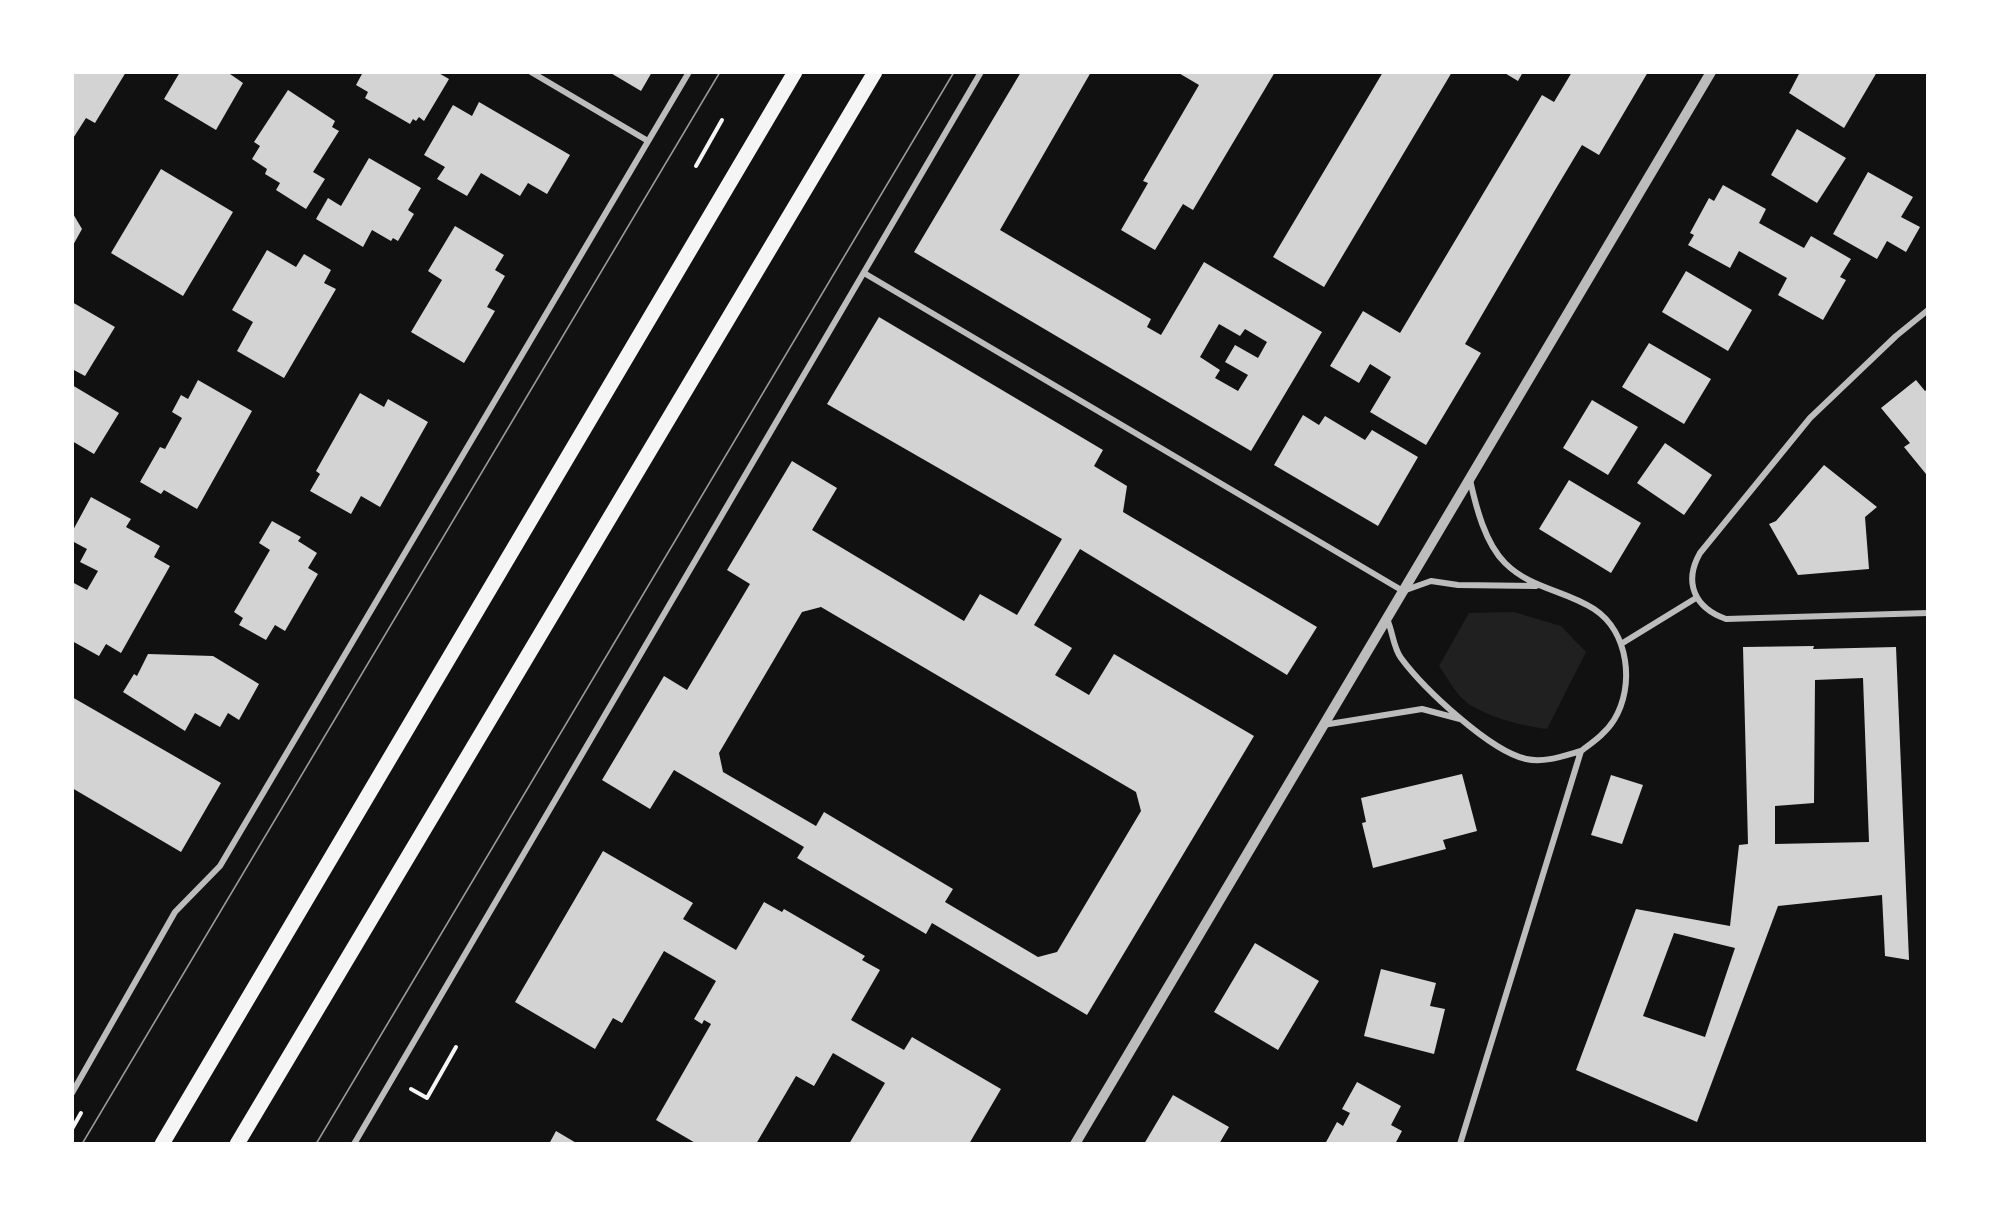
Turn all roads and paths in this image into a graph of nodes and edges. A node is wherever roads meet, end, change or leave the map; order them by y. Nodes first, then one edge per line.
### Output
1 (531, 72) edge
2 (689, 72) edge
3 (795, 72) edge
4 (875, 72) edge
5 (981, 72) edge
6 (1711, 72) edge
7 (722, 120) dead end
8 (648, 141) junction
9 (696, 166) dead end
10 (864, 273) junction
11 (1928, 310) edge
12 (1470, 479) junction
13 (1537, 586) junction
14 (1403, 591) junction
15 (1696, 598) junction
16 (1928, 613) edge
17 (1387, 619) junction
18 (1621, 644) junction
19 (1463, 721) junction
20 (1323, 726) junction
21 (1581, 751) junction
22 (456, 1047) dead end
23 (411, 1089) dead end
24 (72, 1093) edge
25 (162, 1144) edge
26 (237, 1144) edge
27 (354, 1144) edge
28 (1075, 1144) edge
29 (1461, 1144) edge

1 - 8 street
2 - 8 street
3 - 25 main road
4 - 26 main road
5 - 10 street
6 - 12 street
7 - 9 path
8 - 24 street
10 - 14 street
10 - 27 street
11 - 15 street
12 - 13 street
12 - 14 street
13 - 14 street
13 - 18 street
14 - 17 street
15 - 16 street
15 - 18 street
17 - 19 street
17 - 20 street
18 - 21 street
19 - 20 street
19 - 21 street
20 - 28 street
21 - 29 street
22 - 23 path

